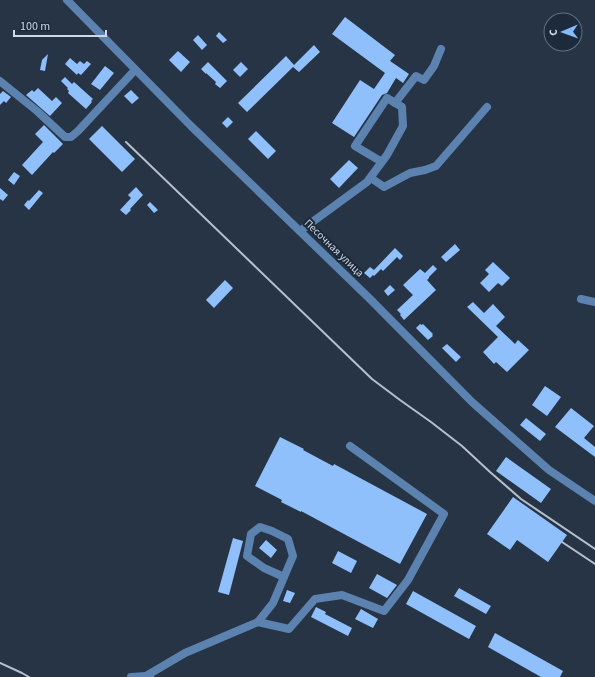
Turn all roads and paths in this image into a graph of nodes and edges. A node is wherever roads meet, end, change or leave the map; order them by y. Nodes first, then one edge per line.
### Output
1 (66, 0) edge
2 (440, 49) dead end
3 (135, 70) junction
4 (0, 81) edge
5 (395, 103) junction
6 (487, 106) dead end
7 (382, 162) junction
8 (371, 178) junction
9 (300, 231) junction
10 (581, 299) dead end
11 (595, 302) edge
12 (350, 446) dead end
13 (595, 501) edge
14 (284, 578) junction
15 (258, 622) junction
16 (149, 676) edge
17 (131, 677) edge

1 - 3 street, Песочная улица
2 - 5 street
3 - 4 street
3 - 9 street, Песочная улица
5 - 7 street
5 - 7 street
6 - 8 street
7 - 8 street
8 - 9 street
9 - 13 street, Песочная улица
10 - 11 street
12 - 15 street
14 - 14 street
14 - 15 street
15 - 16 street
16 - 17 street

